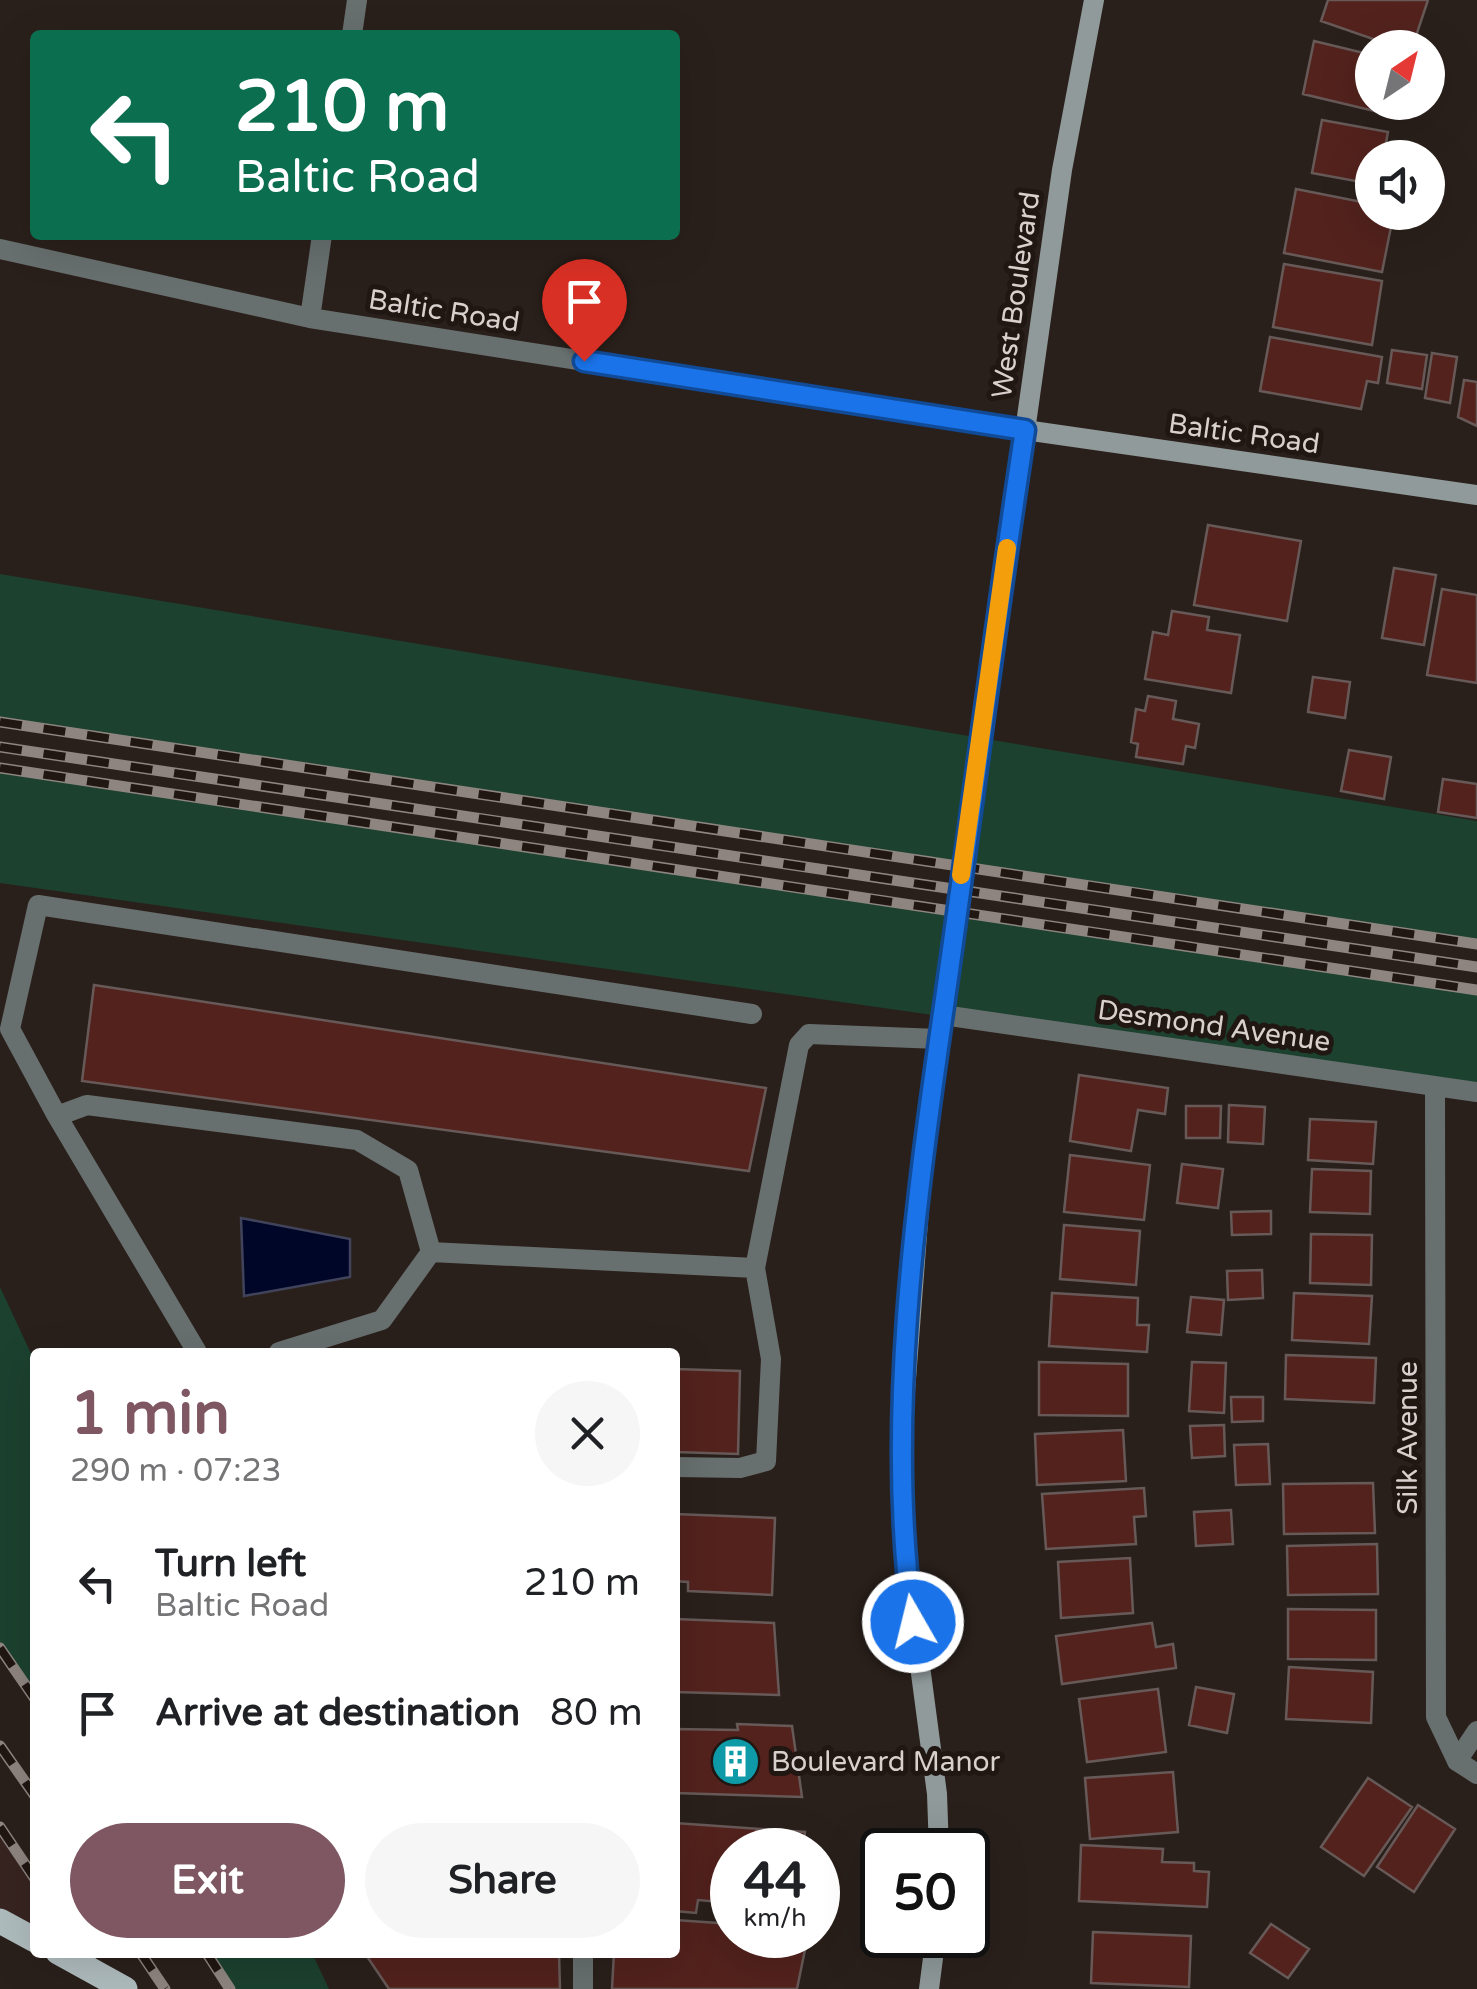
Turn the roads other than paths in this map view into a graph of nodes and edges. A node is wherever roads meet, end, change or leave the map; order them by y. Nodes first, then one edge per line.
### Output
1 (357, 0) edge
2 (1094, 0) edge
3 (353, 30) edge
4 (321, 240) edge
5 (0, 249) edge
6 (310, 318) junction
7 (1025, 430) junction
8 (1477, 496) edge
9 (752, 1014) dead end
10 (943, 1015) junction
11 (939, 1039) junction
12 (1435, 1086) junction
13 (1477, 1092) edge
14 (58, 1116) junction
15 (431, 1252) junction
16 (755, 1268) junction
17 (195, 1348) edge
18 (292, 1348) edge
19 (680, 1467) edge
20 (1477, 1732) edge
21 (1456, 1760) junction
22 (1477, 1774) edge
23 (937, 1828) edge
24 (0, 1920) edge
25 (30, 1937) edge
26 (69, 1958) edge
27 (583, 1958) edge
28 (933, 1958) edge
29 (125, 1989) edge
30 (583, 1989) edge
31 (929, 1989) edge

1 - 3 street
2 - 7 main road, West Boulevard
4 - 6 street
5 - 6 street, Baltic Road
6 - 7 street, Baltic Road
7 - 8 main road, Baltic Road
7 - 10 main road, West Boulevard
9 - 14 street
10 - 11 main road, West Boulevard
10 - 12 street, Desmond Avenue
11 - 16 street
11 - 23 main road, West Boulevard
12 - 13 street, Desmond Avenue
12 - 21 street, Silk Avenue
14 - 15 street
14 - 17 street
15 - 16 street
15 - 18 street
16 - 19 street
20 - 21 street
21 - 22 street
24 - 25 main road
26 - 29 main road, bridge
27 - 30 street
28 - 31 main road

